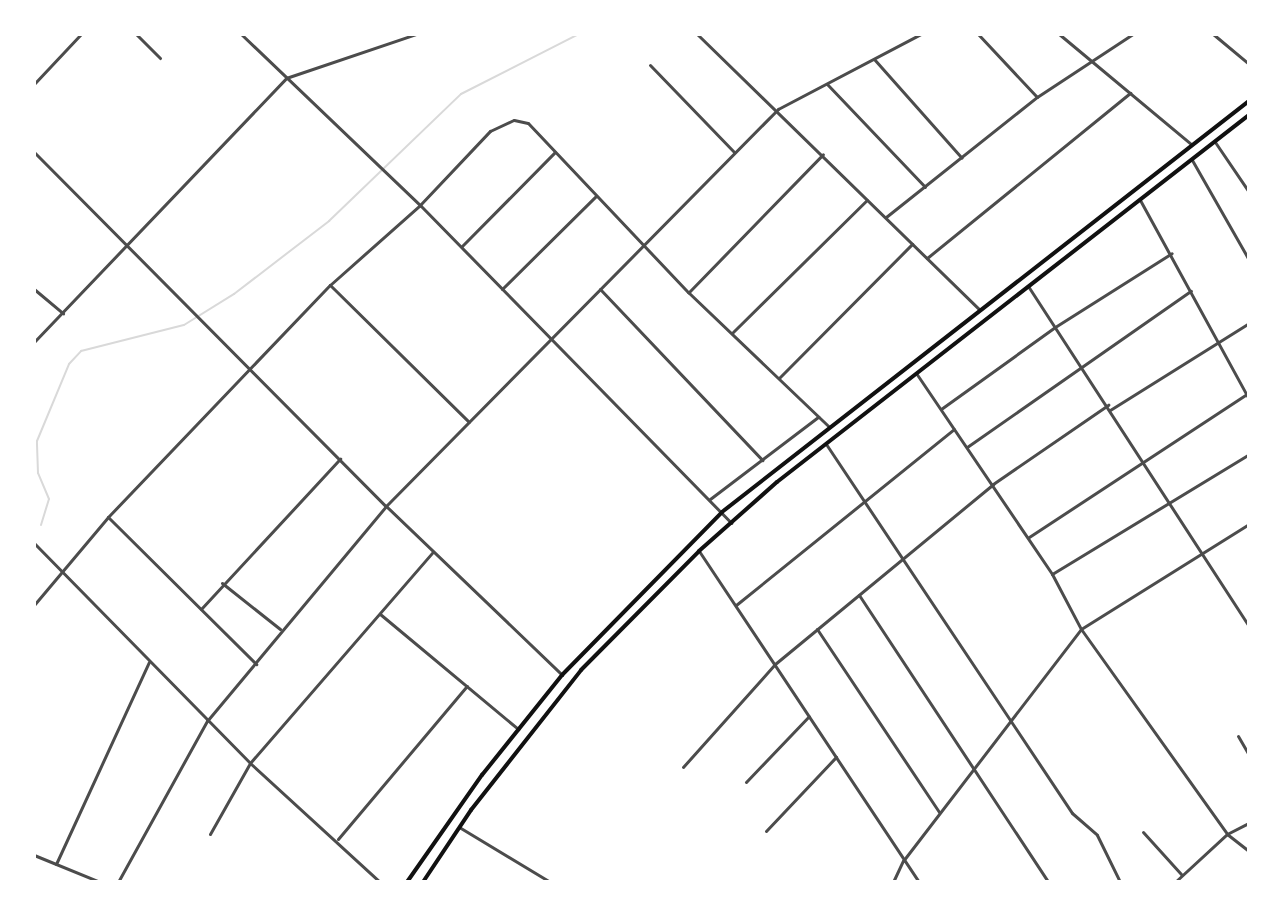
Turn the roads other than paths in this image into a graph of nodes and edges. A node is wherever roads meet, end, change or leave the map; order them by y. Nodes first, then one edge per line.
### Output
1 (81, 34) edge
2 (136, 34) edge
3 (241, 34) edge
4 (416, 34) edge
5 (697, 34) edge
6 (921, 34) edge
7 (978, 34) edge
8 (1059, 34) edge
9 (1133, 34) edge
10 (1213, 34) edge
11 (160, 58) dead end
12 (874, 59) junction
13 (1090, 60) junction
14 (1249, 64) edge
15 (650, 65) dead end
16 (286, 78) junction
17 (34, 84) edge
18 (827, 84) junction
19 (1130, 93) junction
20 (1037, 97) junction
21 (1249, 101) edge
22 (778, 109) junction
23 (1249, 115) edge
24 (1215, 142) junction
25 (1191, 144) junction
26 (34, 152) edge
27 (555, 152) junction
28 (734, 152) junction
29 (823, 154) junction
30 (962, 158) junction
31 (1192, 160) junction
32 (925, 187) junction
33 (1249, 192) edge
34 (596, 196) junction
35 (867, 200) junction
36 (1140, 200) junction
37 (420, 205) junction
38 (885, 217) junction
39 (912, 244) junction
40 (129, 246) junction
41 (644, 246) junction
42 (461, 248) junction
43 (1172, 253) junction
44 (927, 258) junction
45 (1249, 260) edge
46 (330, 285) junction
47 (1028, 286) junction
48 (34, 289) edge
49 (600, 289) junction
50 (501, 290) junction
51 (1191, 291) junction
52 (688, 292) junction
53 (979, 309) junction
54 (63, 313) junction
55 (1249, 323) edge
56 (1055, 327) junction
57 (731, 334) junction
58 (549, 339) junction
59 (34, 342) edge
60 (1218, 342) junction
61 (1080, 364) junction
62 (249, 368) junction
63 (916, 373) junction
64 (778, 378) junction
65 (1248, 397) edge
66 (1109, 408) junction
67 (941, 409) junction
68 (818, 417) junction
69 (469, 422) junction
70 (828, 426) junction
71 (955, 428) junction
72 (826, 444) junction
73 (967, 447) junction
74 (1249, 454) edge
75 (340, 459) junction
76 (762, 460) junction
77 (1146, 463) junction
78 (993, 484) junction
79 (709, 499) junction
80 (1171, 501) junction
81 (865, 504) junction
82 (386, 506) junction
83 (722, 512) junction
84 (108, 517) junction
85 (731, 523) junction
86 (1249, 524) edge
87 (1028, 538) junction
88 (34, 543) edge
89 (699, 551) junction
90 (1205, 551) junction
91 (433, 552) junction
92 (902, 558) junction
93 (60, 568) junction
94 (1052, 574) junction
95 (222, 583) junction
96 (858, 594) junction
97 (34, 605) edge
98 (736, 605) junction
99 (201, 609) junction
100 (379, 613) junction
101 (1249, 626) edge
102 (280, 629) junction
103 (817, 629) junction
104 (1081, 629) junction
105 (149, 662) junction
106 (256, 664) junction
107 (775, 664) junction
108 (562, 675) junction
109 (467, 686) junction
110 (809, 716) junction
111 (207, 721) junction
112 (1010, 721) junction
113 (518, 729) junction
114 (1238, 736) dead end
115 (1249, 755) edge
116 (836, 757) junction
117 (250, 763) junction
118 (683, 767) dead end
119 (973, 768) junction
120 (746, 782) dead end
121 (940, 812) junction
122 (1249, 823) edge
123 (459, 827) junction
124 (766, 831) dead end
125 (1143, 832) dead end
126 (210, 834) dead end
127 (1227, 834) junction
128 (338, 839) junction
129 (1249, 851) edge
130 (34, 855) edge
131 (903, 861) junction
132 (56, 864) junction
133 (1181, 874) junction
134 (100, 882) edge
135 (118, 882) edge
136 (380, 882) edge
137 (407, 882) edge
138 (423, 882) edge
139 (550, 882) edge
140 (893, 882) edge
141 (919, 882) edge
142 (1048, 882) edge
143 (1120, 882) edge
144 (1175, 882) edge

1 - 17 street
2 - 11 street
3 - 16 street
4 - 16 street
5 - 22 street
6 - 12 street
7 - 20 street
8 - 13 street
9 - 13 street
10 - 14 street
12 - 18 street
12 - 30 street
13 - 19 street
13 - 20 street
15 - 28 street
16 - 37 street
16 - 40 street
18 - 22 street
18 - 32 street
19 - 25 street
19 - 44 street
20 - 30 street
21 - 25 main road
22 - 28 street
22 - 29 street
23 - 24 main road
24 - 31 main road
24 - 33 street
25 - 53 main road
26 - 40 street
27 - 34 street
27 - 37 street
27 - 42 street
28 - 41 street
29 - 35 street
29 - 52 street
30 - 32 street
31 - 36 main road
31 - 45 street
32 - 38 street
34 - 41 street
34 - 50 street
35 - 38 street
35 - 57 street
36 - 43 street
36 - 47 main road
37 - 42 street
37 - 46 street
38 - 39 street
39 - 44 street
39 - 64 street
40 - 54 street
40 - 62 street
41 - 49 street
41 - 52 street
42 - 50 street
43 - 51 street
43 - 56 street
44 - 53 street
46 - 62 street
46 - 69 street
47 - 56 street
47 - 63 main road
48 - 54 street
49 - 58 street
49 - 76 street
50 - 58 street
51 - 60 street
51 - 61 street
52 - 57 street
53 - 70 main road
54 - 59 street
55 - 60 street
56 - 61 street
56 - 67 street
57 - 64 street
58 - 69 street
58 - 79 street
60 - 65 street
60 - 66 street
61 - 66 street
61 - 73 street
62 - 75 street
62 - 84 street
63 - 67 street
63 - 72 main road
64 - 68 street
65 - 77 street
66 - 77 street
66 - 78 street
67 - 71 street
68 - 70 street
68 - 76 street
69 - 82 street
70 - 83 main road
71 - 73 street
71 - 81 street
72 - 81 street
72 - 85 main road
73 - 78 street
74 - 80 street
75 - 82 street
75 - 95 street
76 - 79 street
77 - 80 street
77 - 87 street
78 - 87 street
78 - 92 street
79 - 83 street
80 - 90 street
80 - 94 street
81 - 92 street
81 - 98 street
82 - 91 street
82 - 102 street
83 - 85 street
83 - 108 main road
84 - 93 street
84 - 99 street
85 - 89 main road
86 - 90 street
87 - 94 street
88 - 93 street
89 - 98 street
89 - 123 main road
90 - 101 street
90 - 104 street
91 - 100 street
91 - 108 street
92 - 96 street
92 - 112 street
93 - 97 street
93 - 105 street
94 - 104 street
95 - 99 street
95 - 102 street
96 - 103 street
96 - 119 street
98 - 107 street
99 - 106 street
100 - 109 street
100 - 117 street
102 - 106 street
103 - 107 street
103 - 121 street
104 - 112 street
104 - 127 street
105 - 111 street
105 - 132 street
106 - 111 street
107 - 110 street
107 - 118 street
108 - 113 main road
109 - 113 street
109 - 128 street
110 - 116 street
110 - 120 street
111 - 117 street
111 - 135 street
112 - 119 street
112 - 143 street
113 - 137 main road
114 - 115 street
116 - 124 street
116 - 131 street
117 - 126 street
117 - 128 street
119 - 121 street
119 - 142 street
121 - 131 street
122 - 127 street
123 - 138 main road
123 - 139 street
125 - 133 street
127 - 129 street
127 - 133 street
128 - 136 street
130 - 132 street
131 - 140 street
131 - 141 street
132 - 134 street
133 - 144 street

